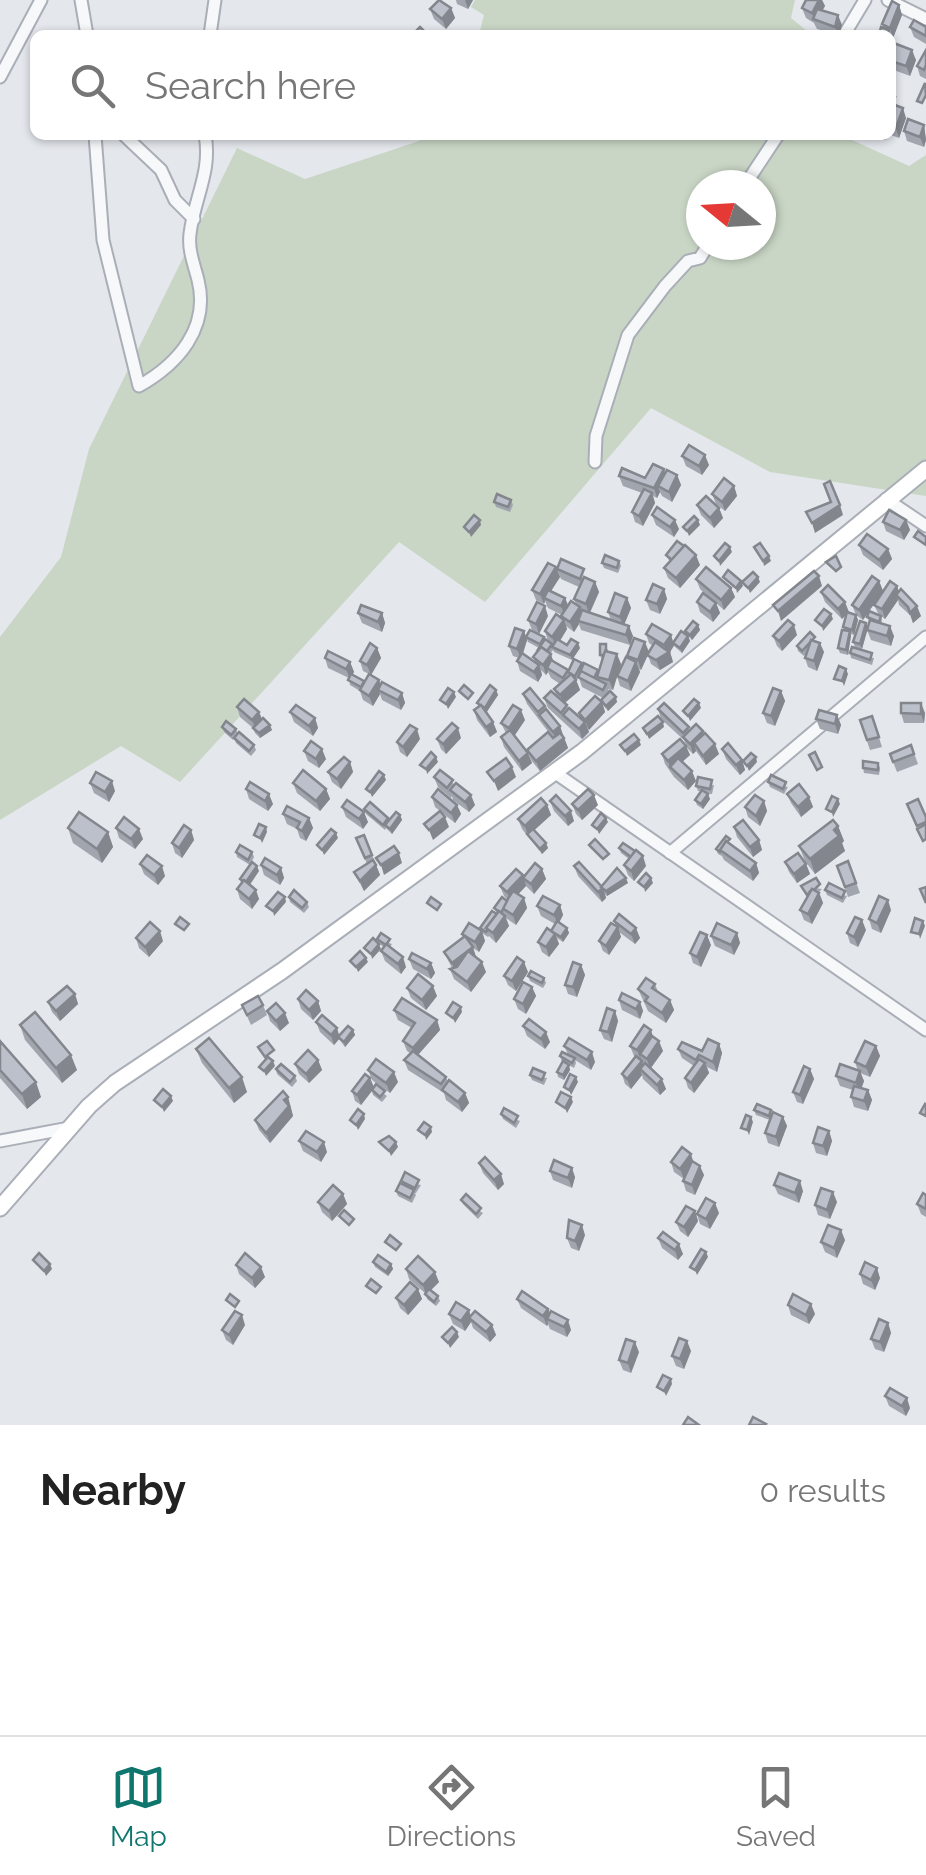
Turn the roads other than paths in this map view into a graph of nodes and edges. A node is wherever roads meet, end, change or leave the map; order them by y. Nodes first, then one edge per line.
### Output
1 (41, 0) edge
2 (81, 0) edge
3 (215, 0) edge
4 (865, 0) edge
5 (888, 0) edge
6 (926, 18) edge
7 (32, 30) edge
8 (86, 30) edge
9 (211, 30) edge
10 (847, 30) edge
11 (30, 34) edge
12 (0, 77) edge
13 (95, 140) edge
14 (129, 140) edge
15 (206, 140) edge
16 (775, 140) edge
17 (756, 170) edge
18 (194, 219) junction
19 (694, 260) edge
20 (595, 462) dead end
21 (926, 468) edge
22 (886, 500) junction
23 (926, 526) edge
24 (926, 637) edge
25 (554, 772) junction
26 (670, 853) junction
27 (926, 1030) edge
28 (69, 1128) junction
29 (0, 1140) edge
30 (0, 1208) edge

1 - 7 street
2 - 8 street
3 - 9 street
4 - 10 street
5 - 6 street
11 - 12 street
13 - 18 street
14 - 18 street
15 - 18 street
16 - 17 street
19 - 20 street
21 - 22 main road
22 - 23 street
22 - 25 main road
24 - 26 street
25 - 26 street
25 - 28 main road
26 - 27 street
28 - 29 street
28 - 30 main road

